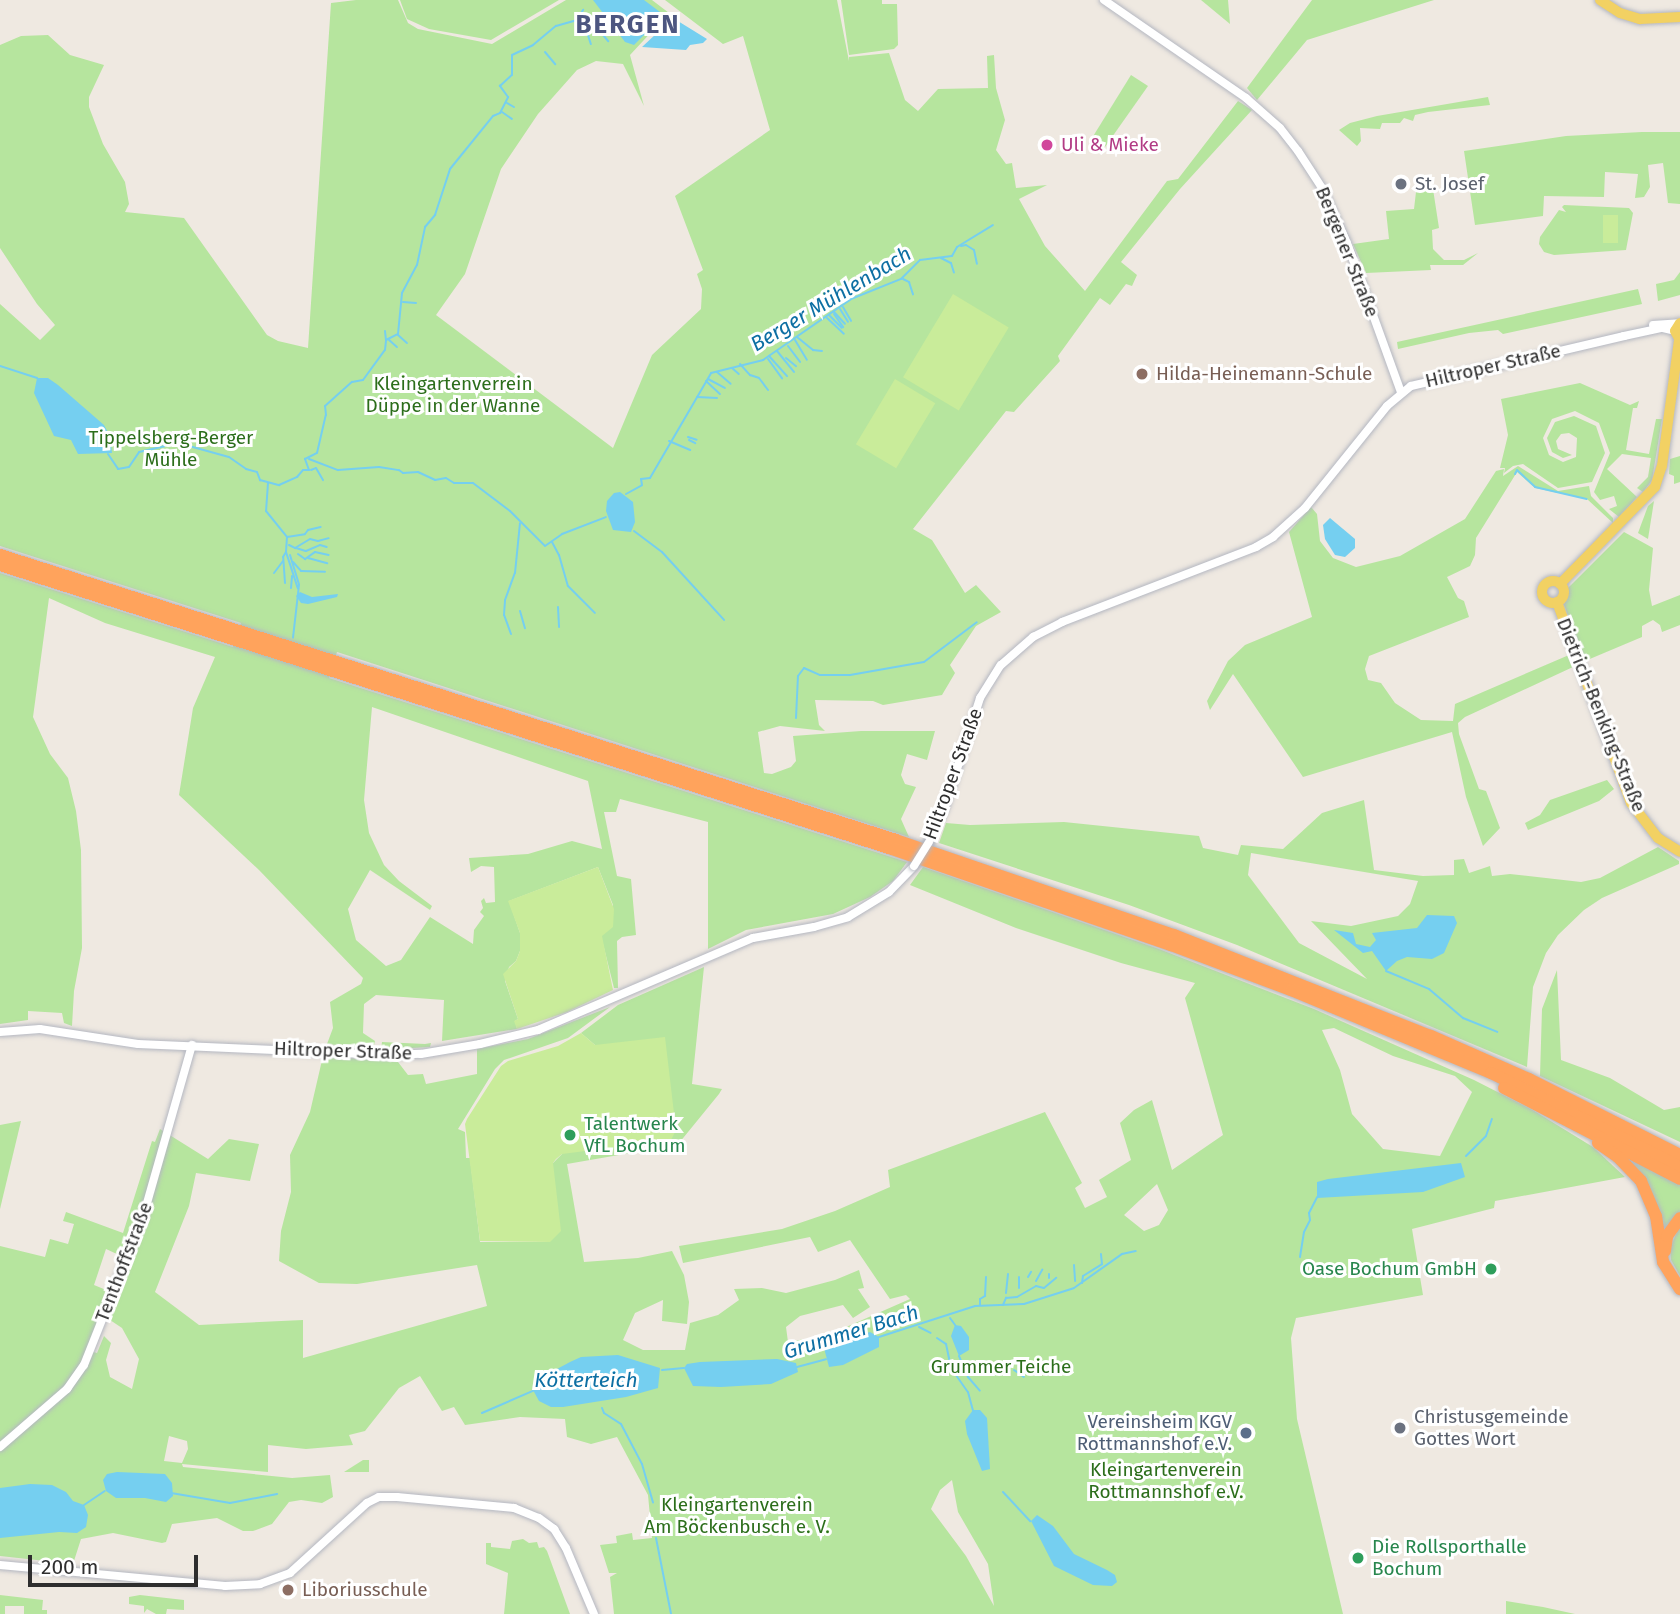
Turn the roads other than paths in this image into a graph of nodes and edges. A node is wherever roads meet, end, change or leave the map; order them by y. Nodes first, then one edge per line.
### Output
1 (1104, 0) edge
2 (1600, 0) edge
3 (1680, 17) edge
4 (1679, 331) edge
5 (1680, 363) edge
6 (1675, 377) junction
7 (1401, 392) junction
8 (0, 555) edge
9 (0, 565) edge
10 (1560, 584) junction
11 (1557, 602) junction
12 (237, 636) junction
13 (333, 666) junction
14 (1680, 852) edge
15 (0, 1032) edge
16 (1408, 1037) junction
17 (192, 1045) junction
18 (1529, 1079) junction
19 (1575, 1126) junction
20 (1680, 1149) edge
21 (1680, 1155) edge
22 (1680, 1167) edge
23 (1680, 1179) edge
24 (1680, 1218) edge
25 (1680, 1282) edge
26 (1680, 1289) edge
27 (0, 1447) edge
28 (0, 1565) edge
29 (594, 1614) edge

1 - 7 street, Bergener Straße
2 - 3 main road
4 - 6 main road, Dietrich-Benking-Straße
4 - 7 street, Hiltroper Straße
5 - 6 main road, Dietrich-Benking-Straße
6 - 10 main road, Dietrich-Benking-Straße
7 - 17 street, Hiltroper Straße, bridge
8 - 12 highway
9 - 12 highway
10 - 11 main road, Dietrich-Benking-Straße
10 - 11 main road, Dietrich-Benking-Straße
11 - 14 main road, Dietrich-Benking-Straße
12 - 13 highway
13 - 16 highway
13 - 18 highway
15 - 17 street, Hiltroper Straße
16 - 19 highway
16 - 22 highway
17 - 27 street, Tenthoffstraße
18 - 20 highway
18 - 21 highway
19 - 23 highway
19 - 26 highway
24 - 25 highway
28 - 29 street

